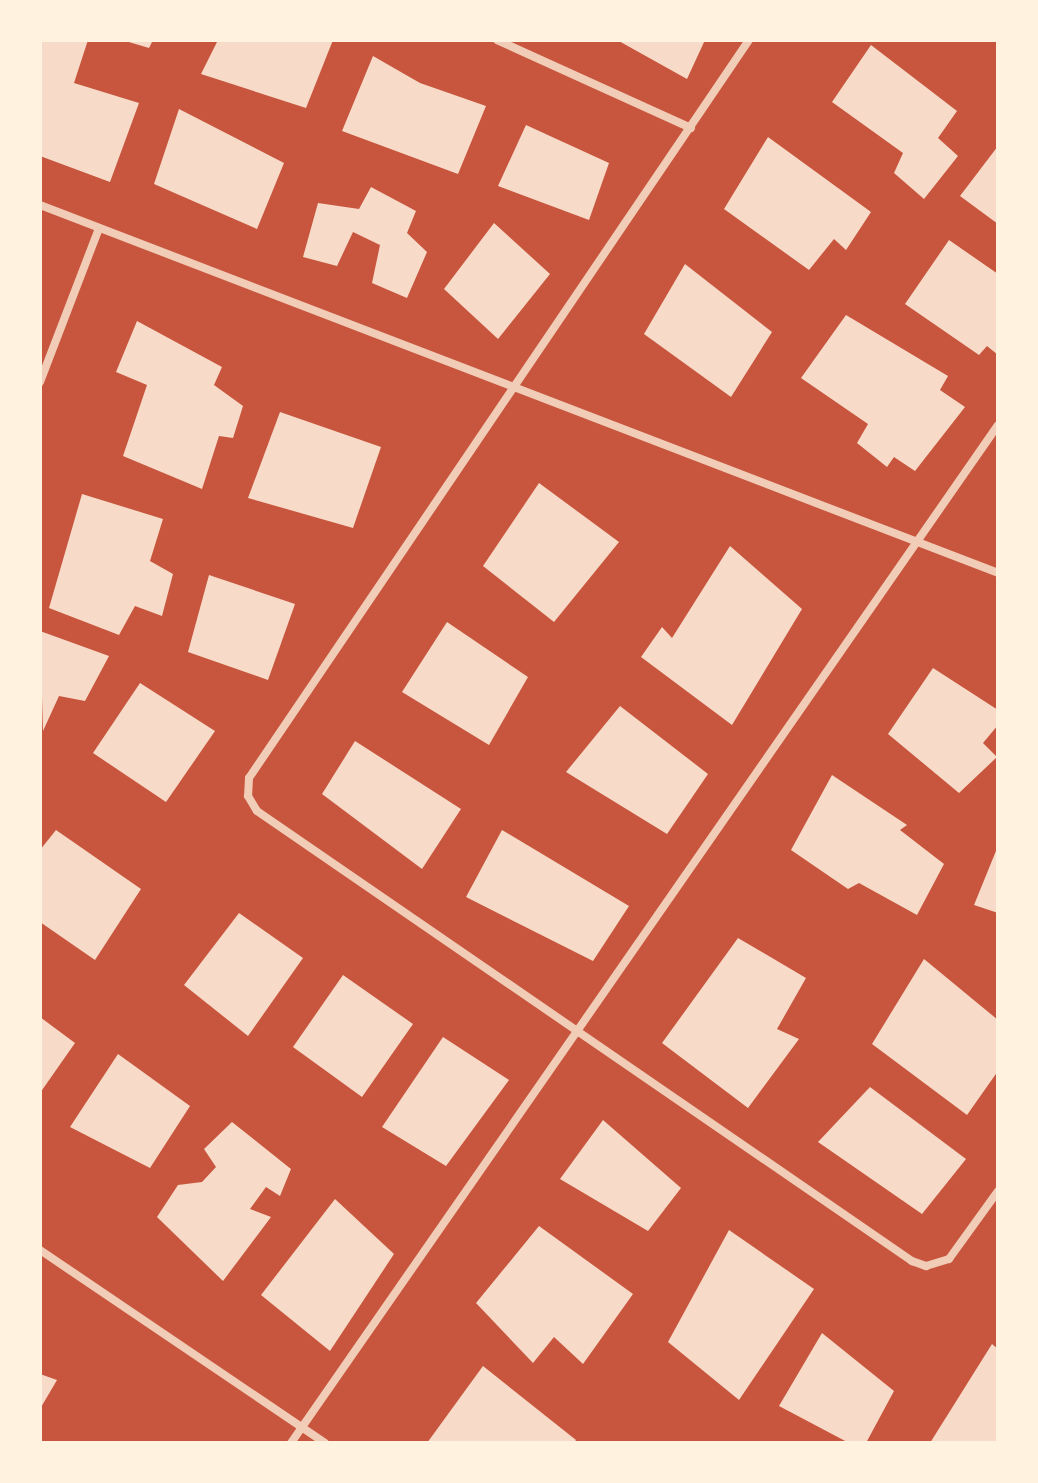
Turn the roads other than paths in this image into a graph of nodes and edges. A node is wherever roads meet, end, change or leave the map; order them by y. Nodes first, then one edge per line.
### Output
1 (497, 40) edge
2 (749, 40) edge
3 (691, 128) junction
4 (40, 205) edge
5 (99, 228) junction
6 (40, 382) edge
7 (513, 389) junction
8 (998, 425) edge
9 (918, 540) junction
10 (998, 573) edge
11 (578, 1031) junction
12 (998, 1191) edge
13 (40, 1250) edge
14 (302, 1428) junction
15 (291, 1443) edge
16 (325, 1443) edge

1 - 3 street
2 - 3 street
3 - 7 street
4 - 5 street
5 - 6 street
5 - 7 street
7 - 9 street
7 - 11 street
8 - 9 street
9 - 10 street
9 - 11 street
11 - 12 street
11 - 14 street
13 - 14 street
14 - 15 street
14 - 16 street

